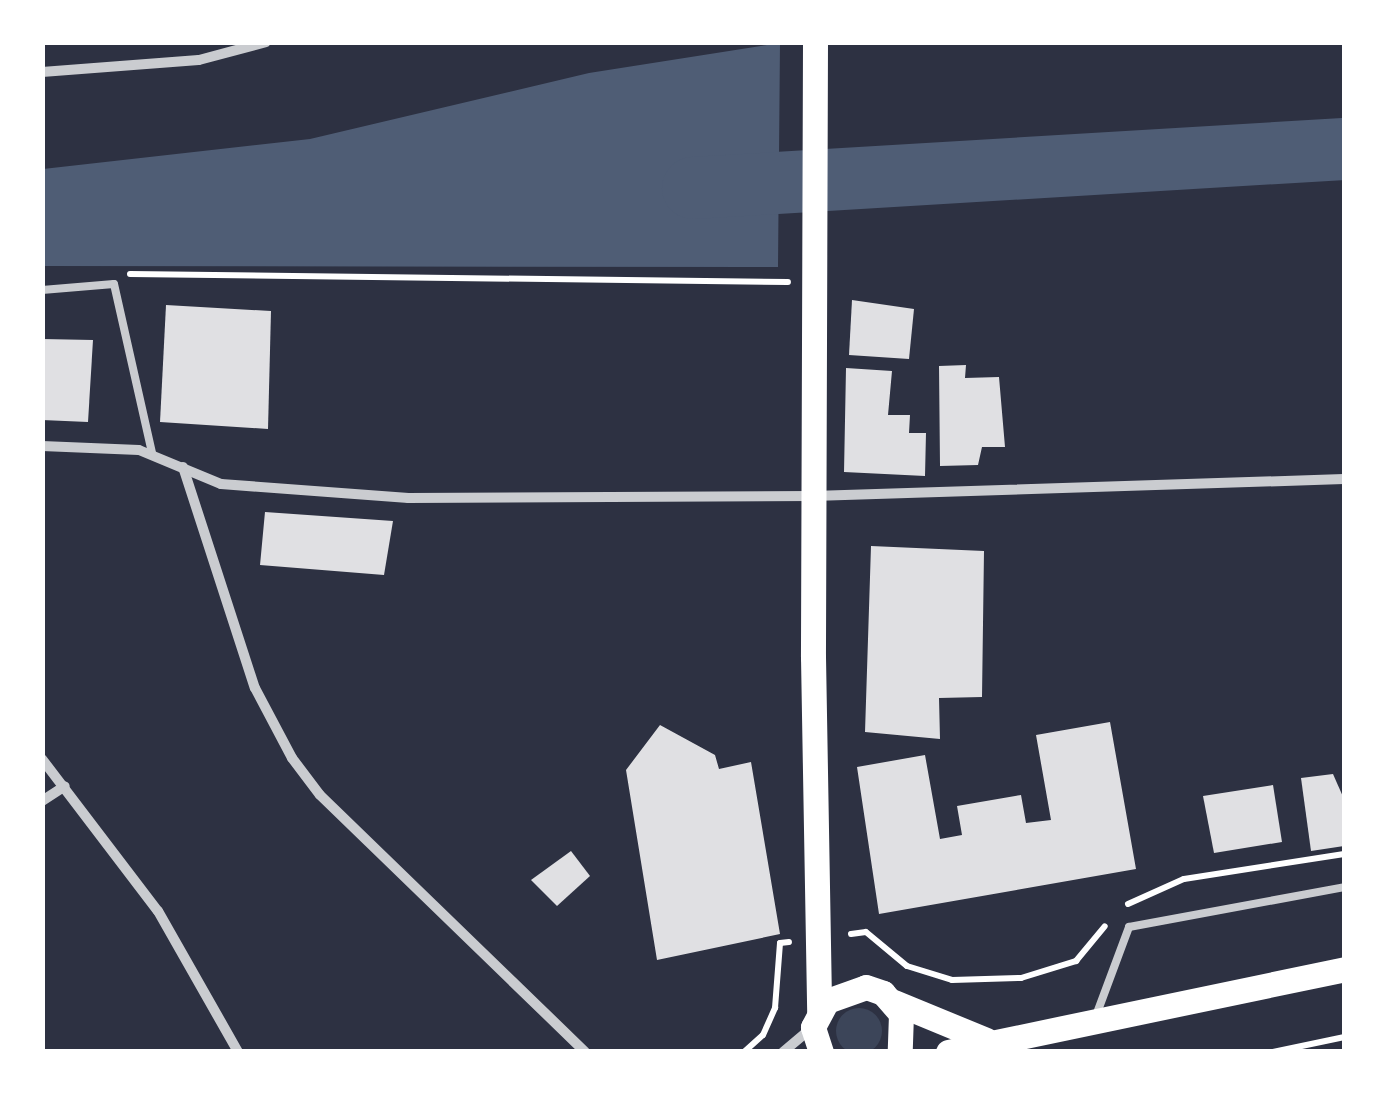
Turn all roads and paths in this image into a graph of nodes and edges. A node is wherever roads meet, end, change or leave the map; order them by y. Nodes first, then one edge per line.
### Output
1 (266, 42) edge
2 (815, 42) edge
3 (42, 72) edge
4 (814, 273) junction
5 (136, 274) dead end
6 (42, 290) edge
7 (42, 446) edge
8 (152, 452) junction
9 (183, 467) junction
10 (1344, 479) edge
11 (813, 496) junction
12 (42, 758) edge
13 (65, 786) junction
14 (42, 801) edge
15 (1344, 854) edge
16 (1344, 887) edge
17 (1120, 908) dead end
18 (1109, 921) dead end
19 (851, 934) dead end
20 (795, 941) dead end
21 (820, 954) junction
22 (1344, 969) edge
23 (888, 997) junction
24 (1095, 1019) junction
25 (818, 1030) edge
26 (1344, 1037) edge
27 (986, 1040) junction
28 (238, 1052) edge
29 (585, 1052) edge
30 (744, 1052) edge
31 (783, 1052) edge
32 (900, 1052) edge
33 (948, 1052) edge
34 (1273, 1052) edge

1 - 3 street
2 - 4 main road
4 - 5 path
4 - 11 main road
6 - 8 lane
7 - 8 street
8 - 9 street
9 - 11 street
9 - 29 street
10 - 11 street
11 - 21 main road
12 - 13 street
13 - 14 street
13 - 28 street
15 - 17 path
16 - 24 lane
18 - 19 path
20 - 30 path
21 - 23 main road
21 - 25 main road
22 - 24 main road
23 - 25 main road
23 - 27 main road
23 - 32 main road
24 - 27 main road
25 - 31 street
26 - 34 path
27 - 33 main road

